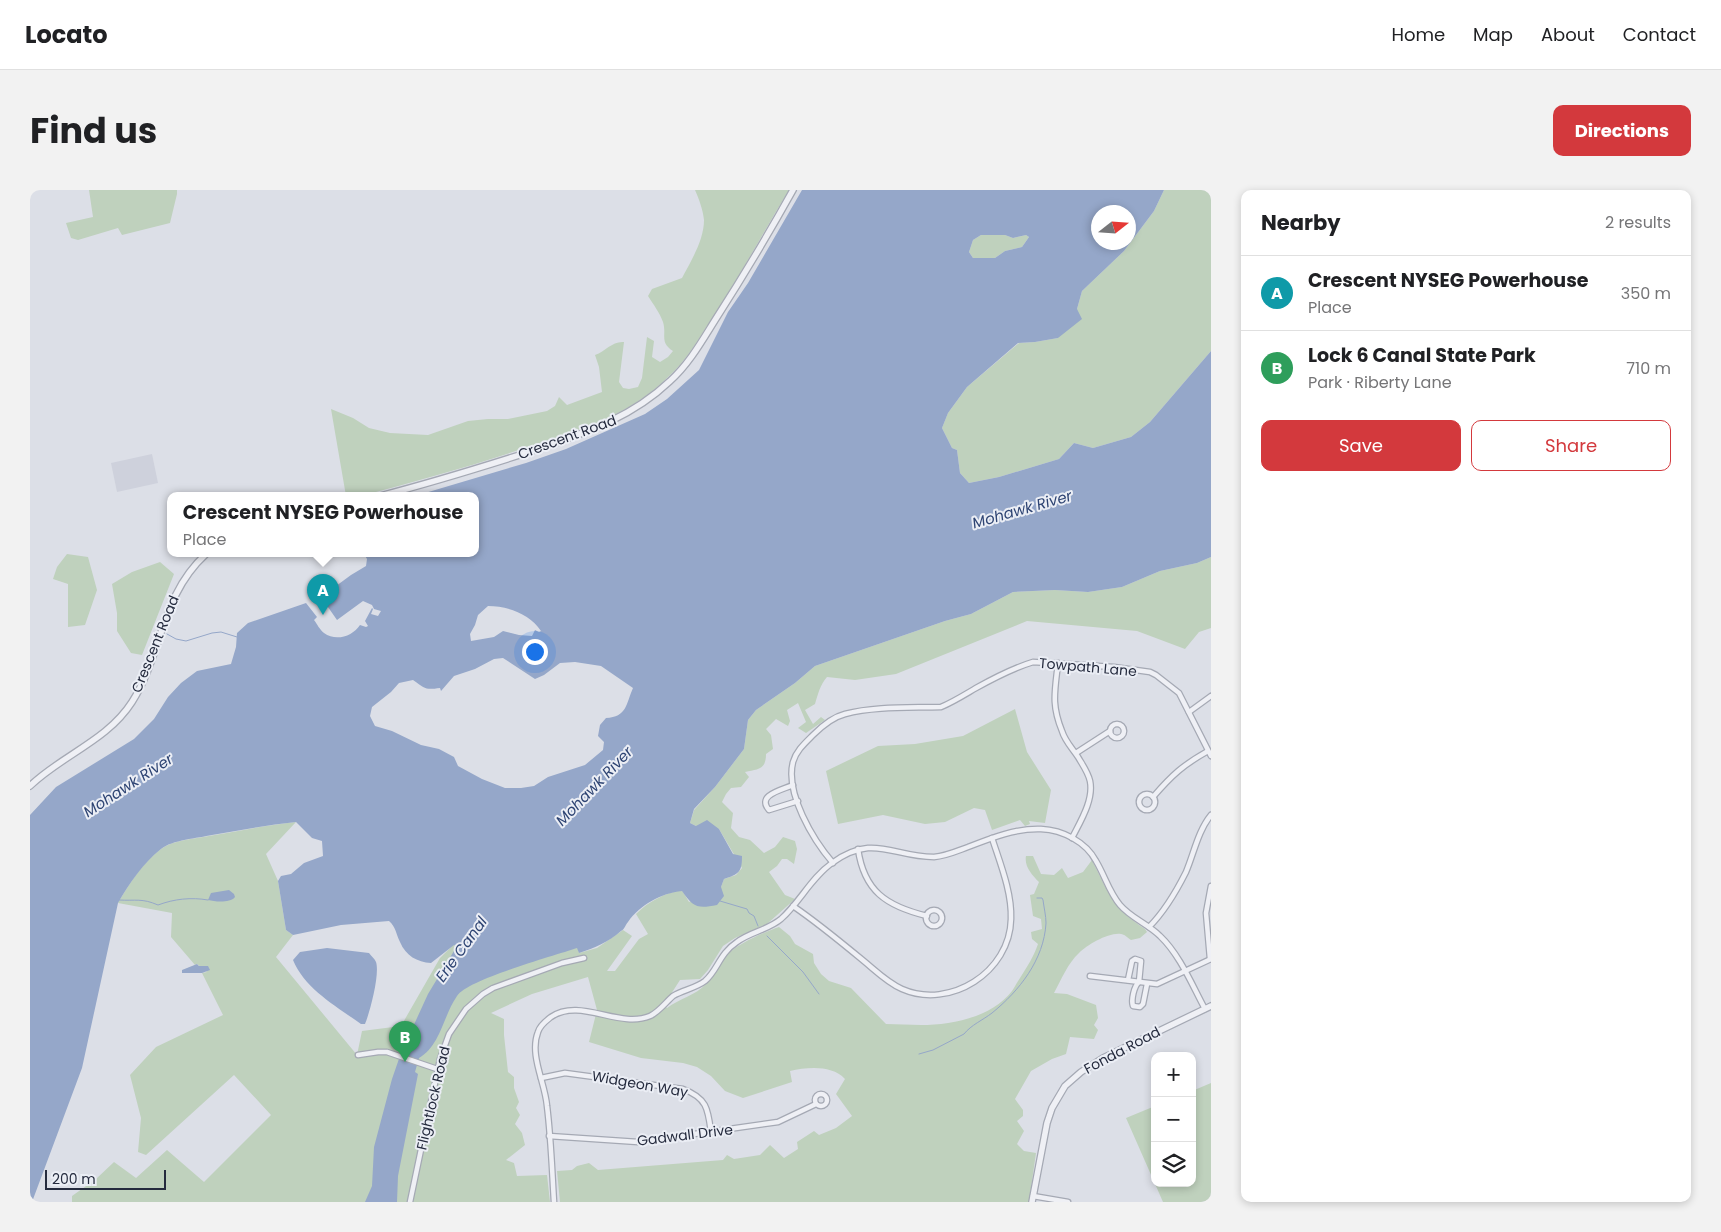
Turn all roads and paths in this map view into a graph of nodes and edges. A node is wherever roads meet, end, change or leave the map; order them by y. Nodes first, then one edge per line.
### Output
1 (793, 190) edge
2 (394, 492) edge
3 (203, 557) edge
4 (1058, 663) junction
5 (1211, 696) edge
6 (1189, 712) junction
7 (1110, 731) dead end
8 (1076, 753) junction
9 (1210, 754) edge
10 (793, 785) junction
11 (30, 786) edge
12 (1153, 797) dead end
13 (798, 802) junction
14 (1211, 815) edge
15 (992, 838) junction
16 (1072, 838) junction
17 (858, 849) junction
18 (833, 862) junction
19 (1211, 886) edge
20 (793, 906) junction
21 (927, 916) dead end
22 (1149, 927) junction
23 (584, 958) dead end
24 (1210, 959) edge
25 (1184, 971) junction
26 (1090, 976) dead end
27 (1128, 980) junction
28 (1139, 982) junction
29 (1147, 984) junction
30 (1211, 1006) edge
31 (1205, 1009) junction
32 (358, 1055) dead end
33 (437, 1068) junction
34 (541, 1078) junction
35 (816, 1104) dead end
36 (711, 1132) junction
37 (549, 1136) junction
38 (1032, 1199) edge
39 (410, 1202) edge
40 (554, 1202) edge
41 (1068, 1202) edge

1 - 2 street, Crescent Road
3 - 11 street, Crescent Road
4 - 6 street, Towpath Lane
4 - 8 street
4 - 10 street, Towpath Lane
5 - 6 street
6 - 9 street, Towpath Lane
7 - 8 street
8 - 16 street
9 - 12 street
10 - 13 street, Towpath Lane
10 - 13 street
13 - 18 street, Towpath Lane
14 - 22 street
15 - 16 street
15 - 17 street
15 - 20 street
16 - 22 street
17 - 18 street
17 - 21 street
18 - 20 street
19 - 24 street
20 - 34 street
22 - 25 street
23 - 33 street, Flightlock Road
24 - 25 street
25 - 29 street
25 - 31 street
26 - 27 street
27 - 28 street
27 - 28 street
28 - 29 street
28 - 29 street
30 - 31 street, Fonda Road
31 - 38 street, Fonda Road
32 - 33 street
33 - 39 street, Flightlock Road
34 - 36 street, Widgeon Way
34 - 37 street
35 - 36 street, Gadwall Drive
36 - 37 street, Gadwall Drive
37 - 40 street
38 - 41 street

